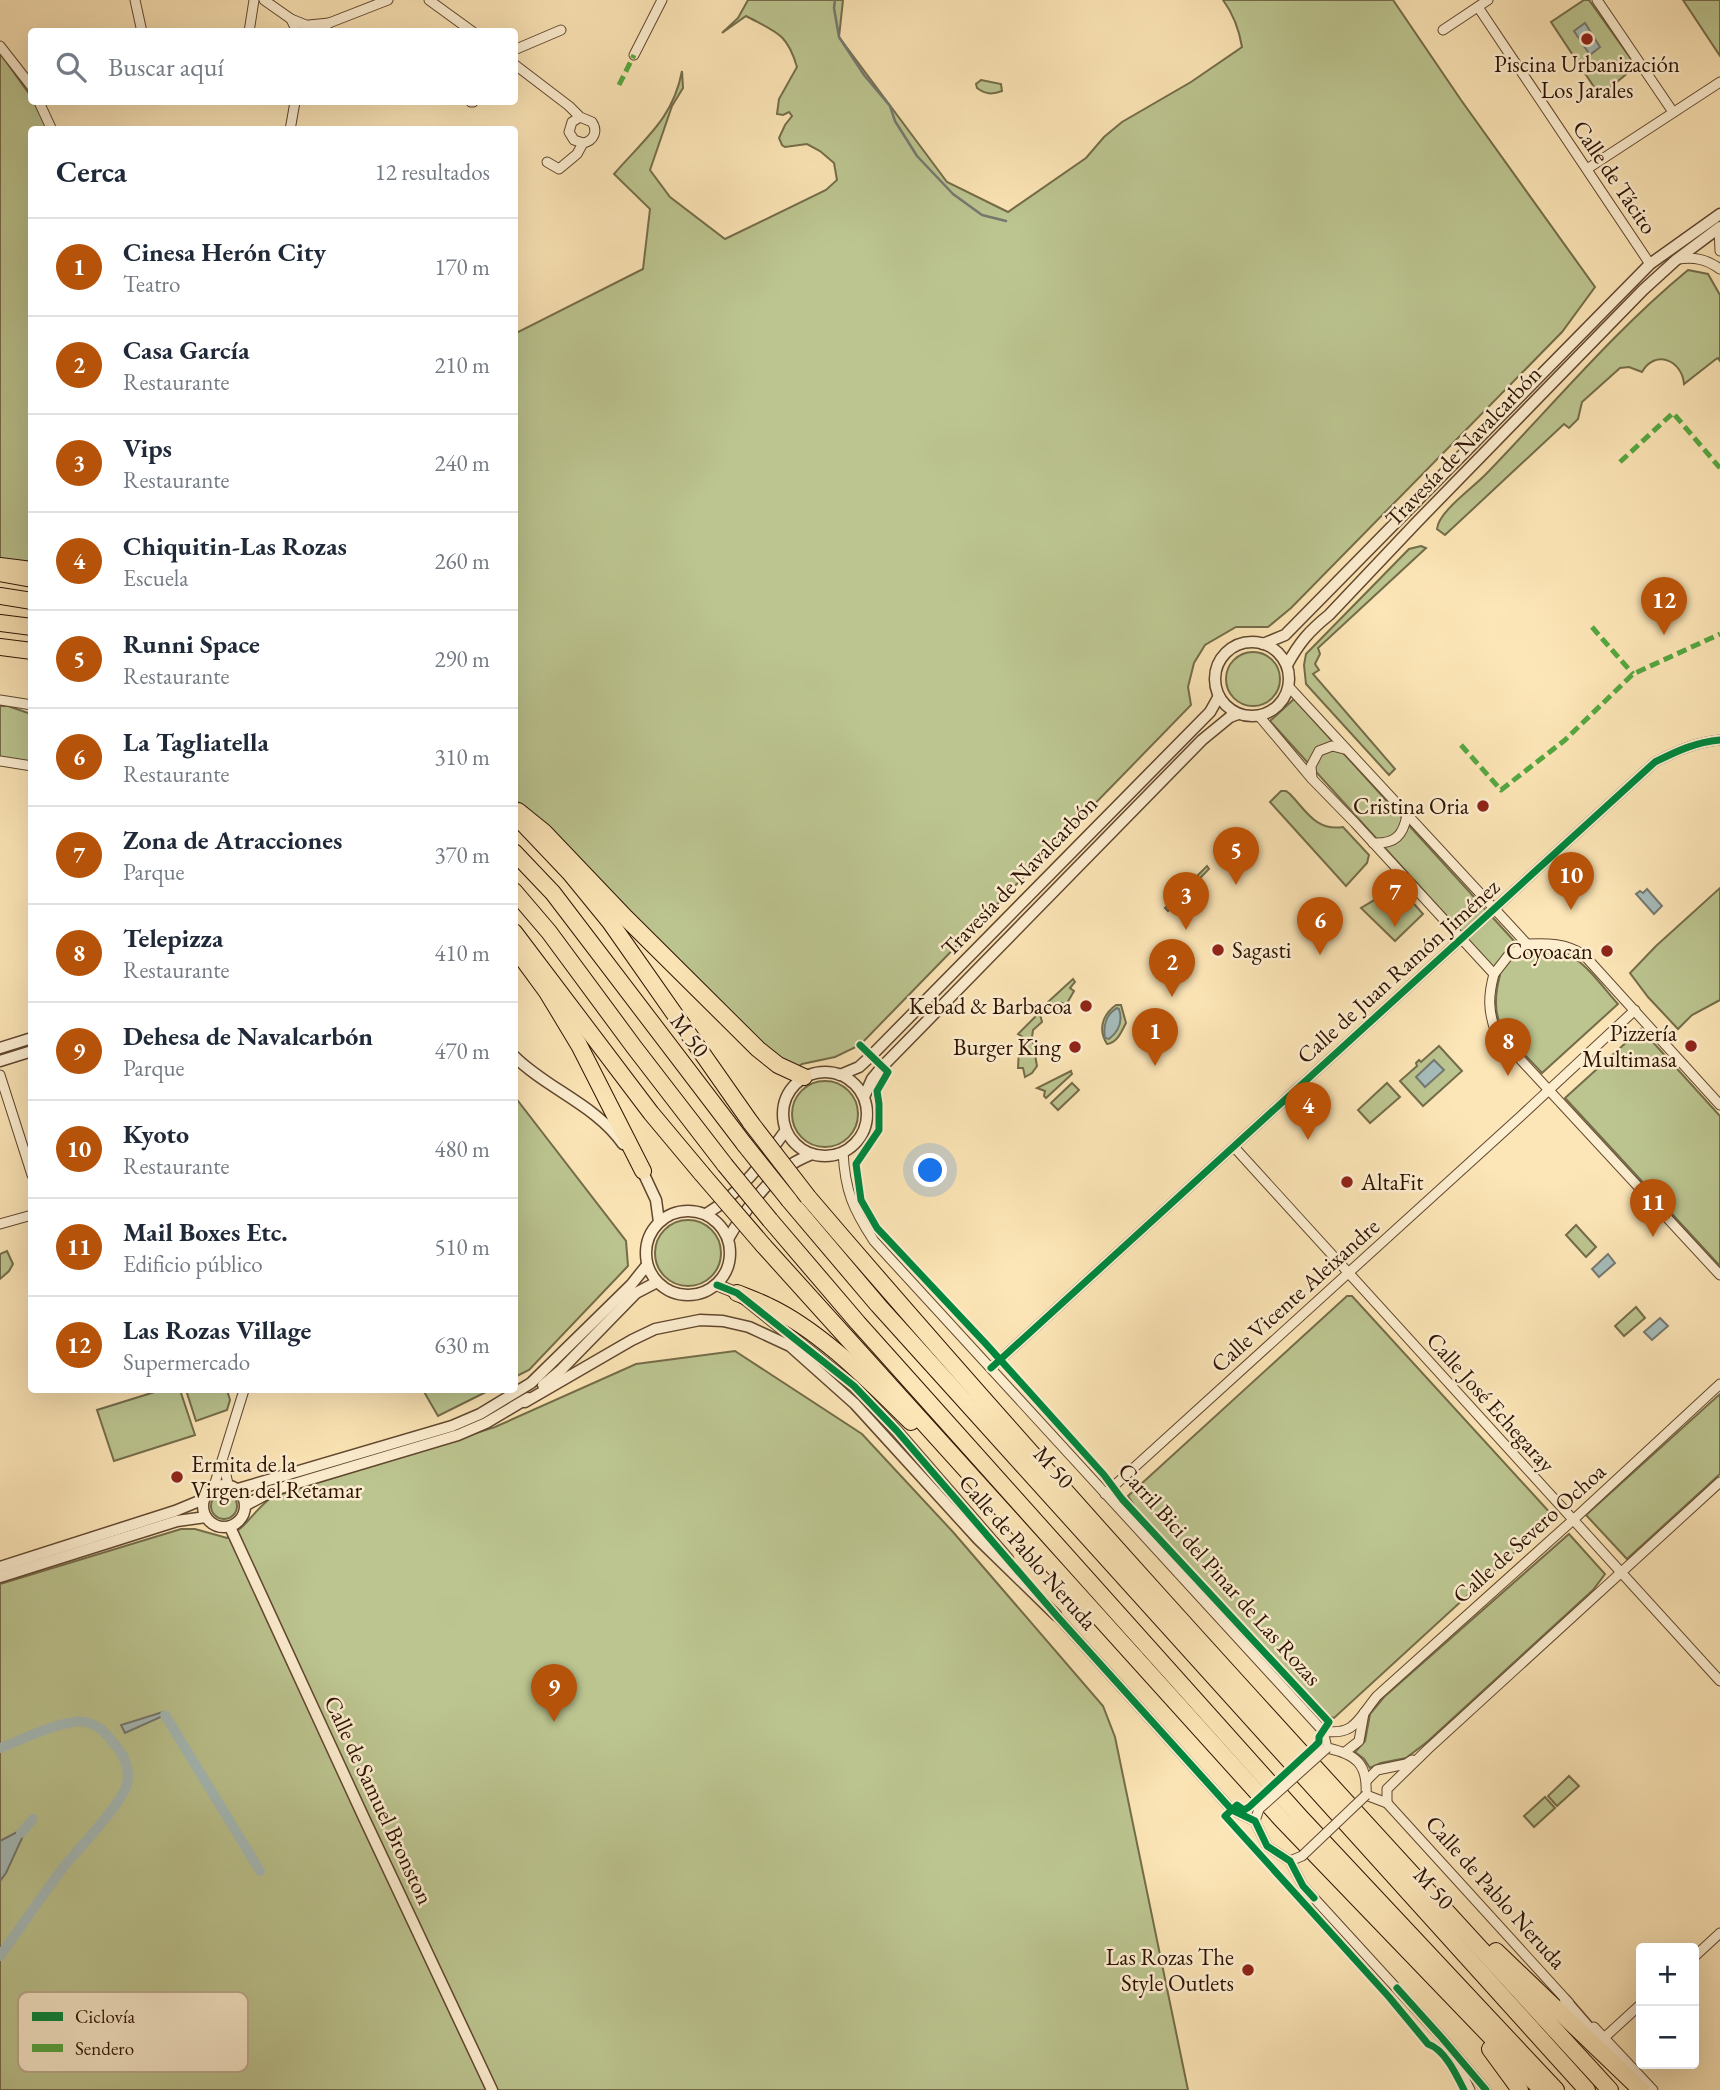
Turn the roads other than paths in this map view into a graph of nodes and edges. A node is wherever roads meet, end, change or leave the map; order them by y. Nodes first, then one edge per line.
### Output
1 (135, 0) edge
2 (254, 0) edge
3 (264, 0) edge
4 (388, 0) edge
5 (429, 0) edge
6 (662, 0) edge
7 (1489, 0) edge
8 (1597, 0) edge
9 (1478, 7) junction
10 (141, 28) edge
11 (250, 28) edge
12 (305, 28) edge
13 (311, 28) edge
14 (463, 28) edge
15 (561, 30) dead end
16 (1443, 30) dead end
17 (0, 46) edge
18 (518, 48) edge
19 (634, 55) dead end
20 (518, 67) edge
21 (28, 82) edge
22 (1720, 82) edge
23 (40, 105) edge
24 (294, 105) edge
25 (1672, 112) junction
26 (580, 117) junction
27 (50, 126) edge
28 (291, 126) edge
29 (583, 143) junction
30 (547, 162) dead end
31 (1587, 169) junction
32 (1720, 214) edge
33 (1719, 228) edge
34 (1720, 251) edge
35 (1676, 260) junction
36 (1650, 264) junction
37 (1720, 269) edge
38 (0, 566) edge
39 (28, 570) edge
40 (0, 573) edge
41 (28, 578) edge
42 (0, 596) edge
43 (28, 600) edge
44 (0, 623) edge
45 (28, 626) edge
46 (1263, 644) junction
47 (0, 647) edge
48 (28, 651) edge
49 (0, 653) edge
50 (28, 657) edge
51 (1287, 665) junction
52 (1289, 687) junction
53 (1219, 696) junction
54 (0, 700) edge
55 (28, 704) edge
56 (1238, 714) junction
57 (1259, 716) junction
58 (1720, 740) edge
59 (1346, 750) junction
60 (0, 761) edge
61 (28, 765) edge
62 (1312, 779) junction
63 (518, 811) edge
64 (1407, 814) junction
65 (518, 818) edge
66 (1373, 843) junction
67 (518, 856) edge
68 (518, 896) edge
69 (1494, 908) junction
70 (518, 937) edge
71 (1460, 940) junction
72 (1527, 944) junction
73 (518, 952) edge
74 (1494, 974) junction
75 (1635, 1010) junction
76 (28, 1039) edge
77 (0, 1048) edge
78 (28, 1052) edge
79 (518, 1060) edge
80 (0, 1061) edge
81 (0, 1075) edge
82 (840, 1075) junction
83 (804, 1077) junction
84 (1549, 1089) junction
85 (864, 1097) junction
86 (1720, 1105) edge
87 (786, 1130) junction
88 (1234, 1147) junction
89 (843, 1152) junction
90 (812, 1154) junction
91 (28, 1162) edge
92 (643, 1171) junction
93 (706, 1214) junction
94 (28, 1215) edge
95 (659, 1223) junction
96 (0, 1224) edge
97 (728, 1239) junction
98 (647, 1265) junction
99 (1348, 1272) junction
100 (1720, 1275) edge
101 (657, 1282) junction
102 (717, 1285) junction
103 (737, 1293) junction
104 (992, 1368) junction
105 (1720, 1384) edge
106 (518, 1391) edge
107 (243, 1393) edge
108 (515, 1393) edge
109 (525, 1402) junction
110 (224, 1459) junction
111 (1720, 1482) edge
112 (214, 1486) junction
113 (233, 1487) junction
114 (1105, 1494) junction
115 (204, 1499) junction
116 (246, 1505) junction
117 (206, 1517) junction
118 (1573, 1520) junction
119 (230, 1527) junction
120 (1052, 1566) junction
121 (0, 1567) edge
122 (1622, 1572) junction
123 (0, 1577) edge
124 (1056, 1615) junction
125 (1720, 1681) edge
126 (1364, 1712) junction
127 (1322, 1731) junction
128 (1327, 1748) junction
129 (1428, 1749) junction
130 (1345, 1752) junction
131 (1367, 1780) junction
132 (1366, 1795) junction
133 (1387, 1803) junction
134 (1255, 1821) junction
135 (1390, 1850) junction
136 (1315, 1855) junction
137 (1290, 1861) junction
138 (1720, 1933) edge
139 (1699, 1952) edge
140 (1564, 2000) junction
141 (1639, 2006) edge
142 (1605, 2038) junction
143 (1445, 2042) junction
144 (492, 2090) edge
145 (1470, 2090) edge
146 (1486, 2090) edge
147 (1520, 2090) edge
148 (1542, 2090) edge
149 (1556, 2090) edge
150 (1587, 2090) edge
151 (1609, 2090) edge
152 (1641, 2090) edge
153 (1653, 2090) edge

1 - 10 street
2 - 11 street
3 - 12 street
4 - 13 street
5 - 14 street
6 - 19 street
7 - 9 street
8 - 25 street
9 - 16 street
9 - 31 street, Calle de Tácito
15 - 18 street
17 - 21 street
20 - 26 street
22 - 25 street
23 - 27 street
24 - 28 street
25 - 31 street
26 - 29 street
26 - 29 street
29 - 30 street
31 - 36 street, Calle de Tácito
32 - 36 street, Travesía de Navalcarbón
33 - 34 street
33 - 35 street, Travesía de Navalcarbón
35 - 37 street
35 - 51 street, Travesía de Navalcarbón
36 - 46 street, Travesía de Navalcarbón
38 - 39 highway
40 - 41 highway
42 - 43 highway
44 - 45 highway
46 - 51 street
46 - 53 street, Travesía de Navalcarbón
47 - 48 highway
49 - 50 highway
51 - 52 street
52 - 57 street
52 - 59 street
53 - 56 street
53 - 82 street, Travesía de Navalcarbón
54 - 55 street
56 - 57 street
56 - 85 street, Travesía de Navalcarbón
57 - 62 street
58 - 69 street, Calle de Juan Ramón Jiménez
59 - 62 street
59 - 64 street
60 - 61 street
62 - 66 street
63 - 83 highway
64 - 66 street
64 - 69 street
65 - 135 highway, bridge
66 - 71 street
67 - 150 highway, M 50, bridge
68 - 149 highway, bridge
69 - 71 street, Calle de Juan Ramón Jiménez
69 - 72 street
70 - 120 highway, bridge
71 - 74 street
71 - 88 street, Calle de Juan Ramón Jiménez
72 - 74 street
72 - 75 street
73 - 92 highway
74 - 84 street
75 - 84 street, Calle Vicente Aleixandre
75 - 86 street
76 - 77 street
78 - 80 street
79 - 92 street
81 - 91 street
82 - 83 street, Travesía de Navalcarbón
82 - 85 street
83 - 87 street
84 - 99 street, Calle Vicente Aleixandre
84 - 100 street
85 - 89 street, Travesía de Navalcarbón
87 - 90 street
87 - 93 street
88 - 99 street, Calle José Echegaray
88 - 104 street, Calle de Juan Ramón Jiménez
89 - 90 street
89 - 104 street
90 - 97 street
92 - 95 street
93 - 95 street
93 - 97 street
94 - 96 street
95 - 98 street
97 - 102 street
98 - 101 street
98 - 106 street
99 - 114 street, Calle Vicente Aleixandre
99 - 118 street, Calle José Echegaray
101 - 102 street
101 - 109 street
102 - 103 street, Calle de Pablo Neruda
103 - 120 highway
103 - 124 street, Calle de Pablo Neruda
104 - 114 street
105 - 118 street, Calle de Severo Ochoa
107 - 110 street
108 - 113 street
109 - 116 street
109 - 124 street
110 - 112 street
110 - 113 street
111 - 122 street
112 - 113 street
112 - 115 street
113 - 116 street
114 - 127 street
115 - 117 street
115 - 121 street
116 - 119 street
117 - 119 street
117 - 123 street
118 - 122 street, Calle José Echegaray
118 - 126 street, Calle de Severo Ochoa
119 - 144 street, Calle de Samuel Bronston
120 - 136 highway
122 - 125 street, Calle José Echegaray
122 - 129 street
124 - 134 street, Calle de Pablo Neruda
126 - 127 street, Calle de Severo Ochoa
126 - 130 street, Calle de Severo Ochoa
127 - 128 street
128 - 130 street
128 - 134 street, bridge
129 - 131 street
129 - 133 street
130 - 131 street
131 - 132 street
132 - 133 street, Calle de Pablo Neruda
132 - 137 street, bridge
133 - 140 street, Calle de Pablo Neruda
134 - 137 street, Calle de Pablo Neruda
135 - 151 highway
135 - 152 highway
136 - 147 highway
136 - 148 highway
137 - 143 street, Calle de Pablo Neruda
138 - 139 street
140 - 142 street, Calle de Pablo Neruda
140 - 152 street
141 - 142 street
142 - 153 street, Calle de Pablo Neruda
143 - 145 street
143 - 146 street, Calle de Pablo Neruda

